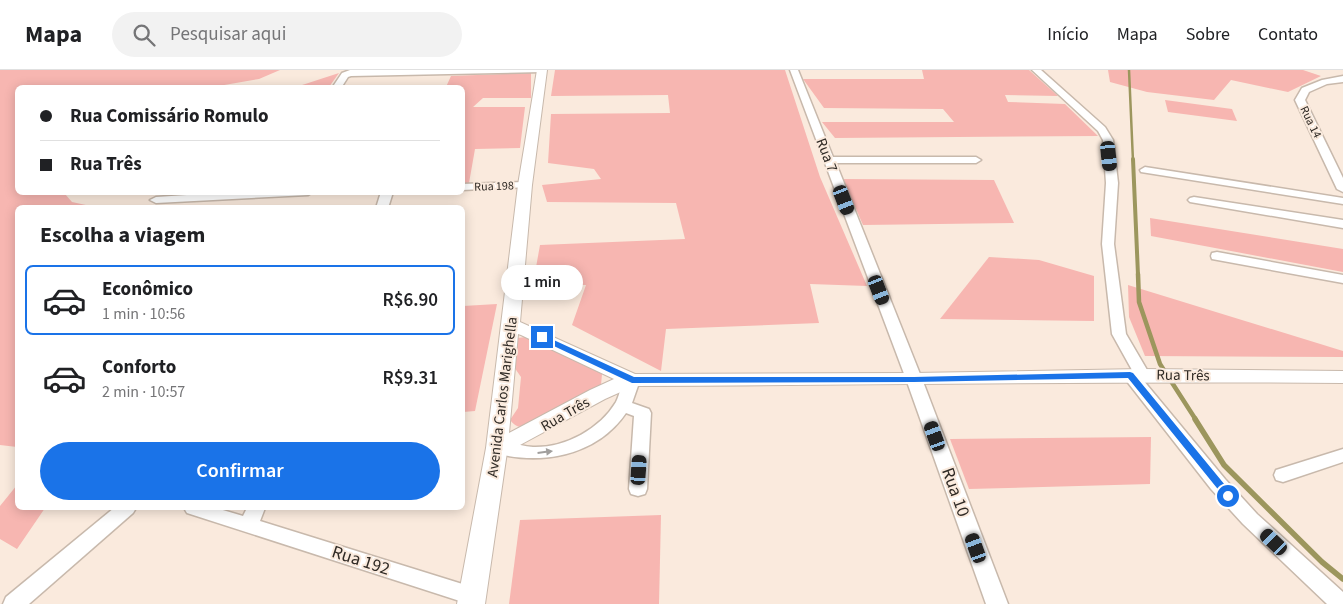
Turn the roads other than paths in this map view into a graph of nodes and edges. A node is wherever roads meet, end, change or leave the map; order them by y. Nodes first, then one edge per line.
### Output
1 (542, 70) edge
2 (794, 70) edge
3 (1036, 70) edge
4 (1343, 79) edge
5 (338, 85) edge
6 (829, 160) junction
7 (976, 160) dead end
8 (1145, 170) dead end
9 (525, 185) junction
10 (465, 187) edge
11 (1343, 189) edge
12 (240, 195) edge
13 (156, 200) dead end
14 (1194, 200) dead end
15 (1343, 201) edge
16 (1343, 224) edge
17 (1217, 256) dead end
18 (1343, 279) edge
19 (511, 325) junction
20 (1136, 375) junction
21 (1343, 377) edge
22 (914, 379) junction
23 (632, 380) junction
24 (622, 405) junction
25 (497, 448) junction
26 (1343, 455) edge
27 (1283, 475) dead end
28 (638, 489) dead end
29 (124, 510) edge
30 (209, 510) edge
31 (253, 516) edge
32 (471, 600) edge
33 (14, 604) edge
34 (998, 604) edge
35 (1341, 604) edge

1 - 5 street
1 - 9 main road, Avenida Carlos Marighella
2 - 6 street, Rua 7
3 - 20 street
4 - 11 street, Rua 14
6 - 7 street
6 - 22 street, Rua 7
8 - 15 street
9 - 10 street, Rua 198
9 - 19 main road, Avenida Carlos Marighella
12 - 13 street
14 - 16 street
17 - 18 street
19 - 23 main road, Rua Três
19 - 25 main road, Avenida Carlos Marighella
20 - 21 main road, Rua Três
20 - 22 main road, Rua Três
20 - 35 street
22 - 23 main road, Rua Três
22 - 34 street, Rua 10
23 - 24 street
23 - 25 main road, Rua Três
25 -> 24 street
24 - 28 street
25 - 32 main road, Avenida Carlos Marighella
26 - 27 street
29 - 33 street
30 - 31 street, Rua 192
31 - 32 street, Rua 192

